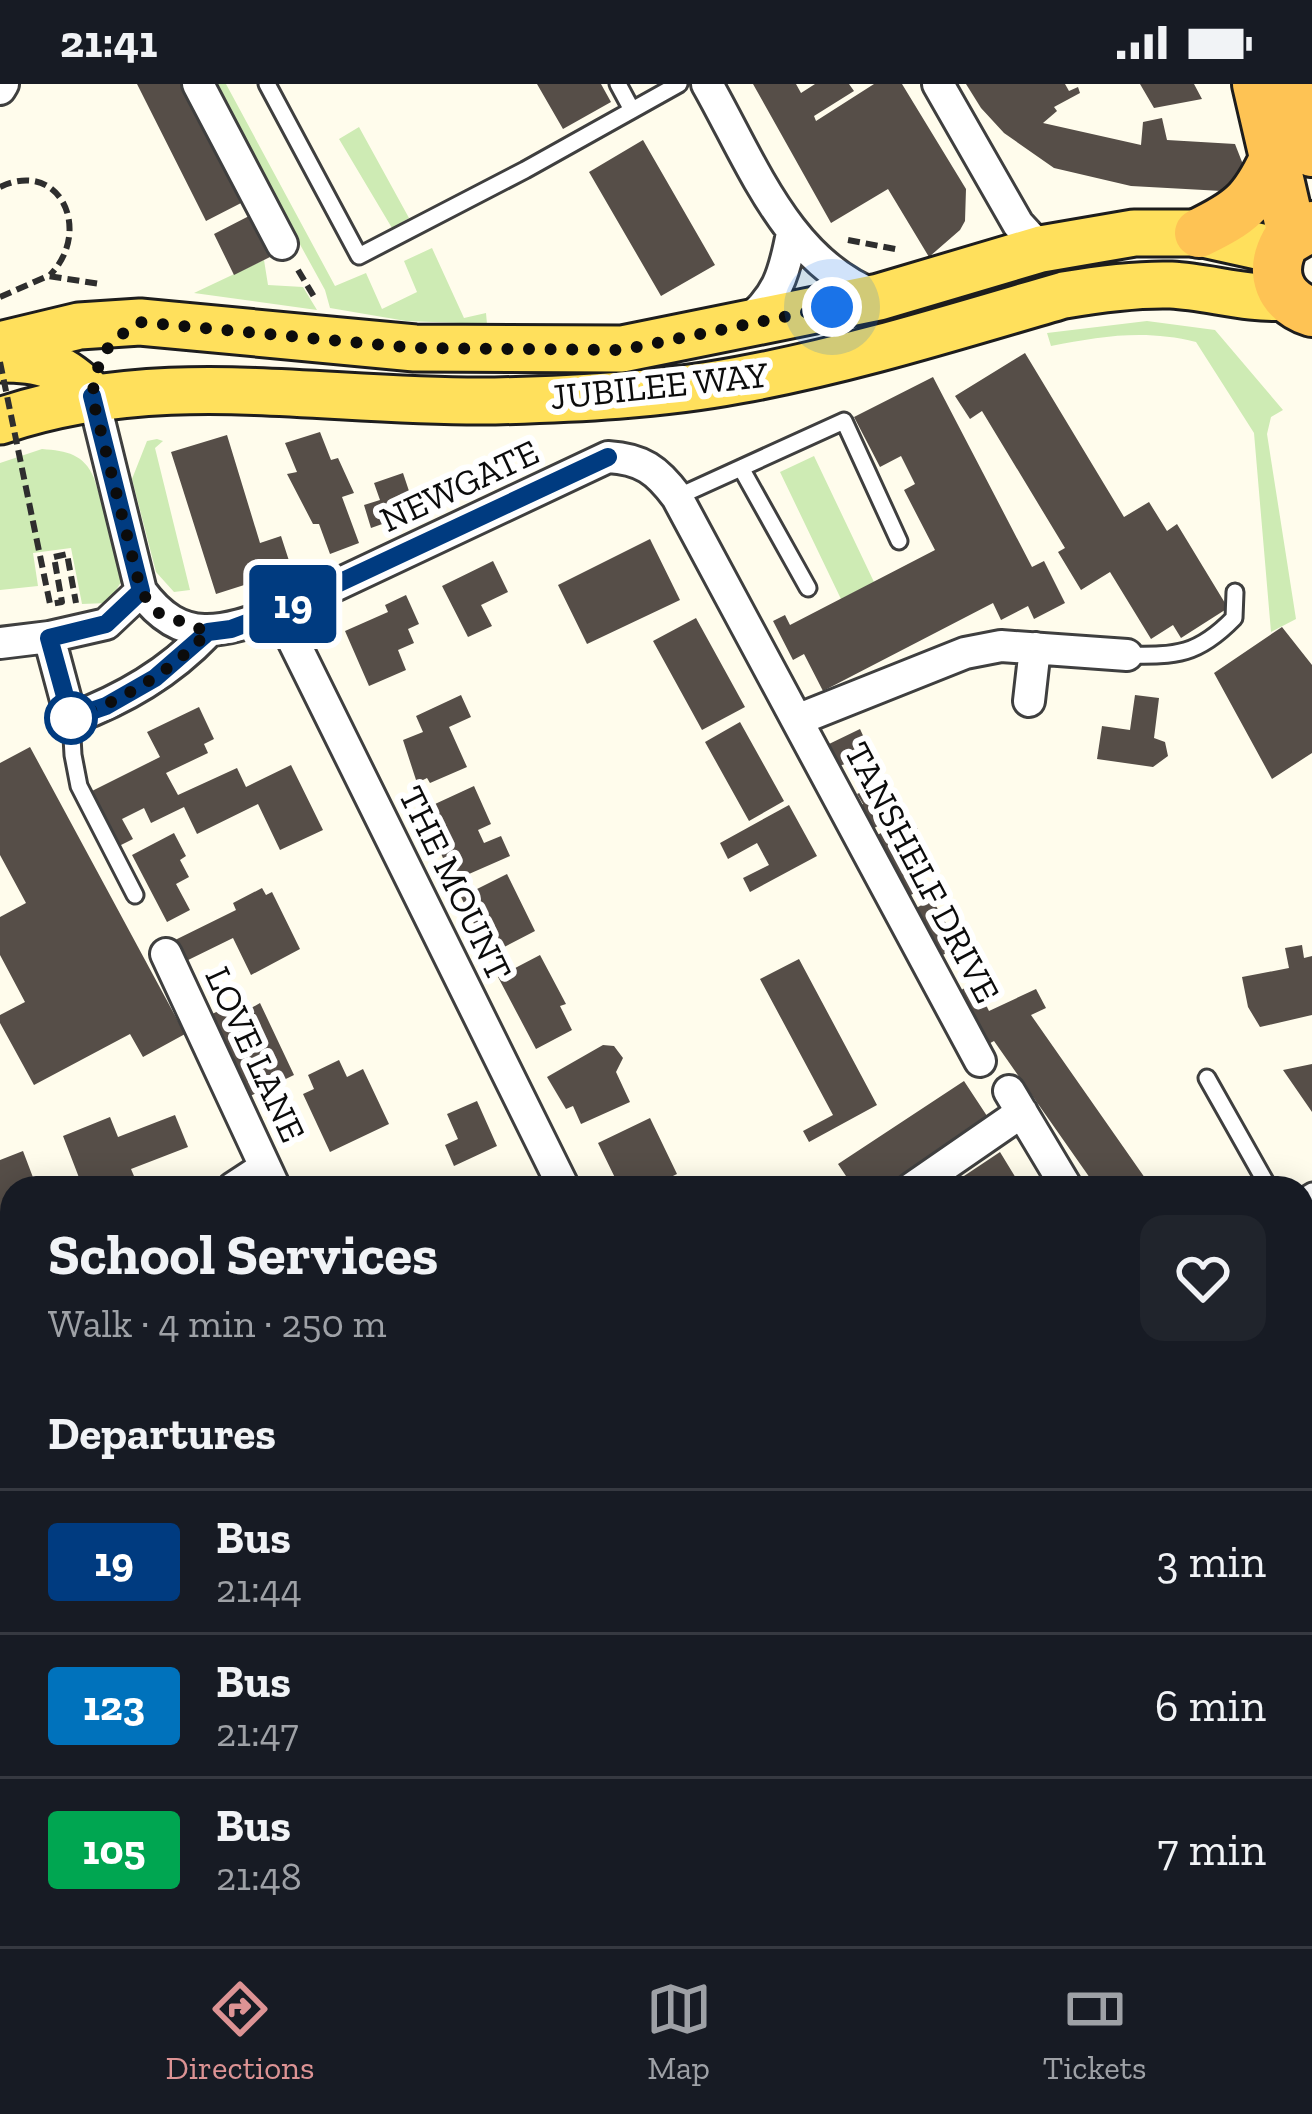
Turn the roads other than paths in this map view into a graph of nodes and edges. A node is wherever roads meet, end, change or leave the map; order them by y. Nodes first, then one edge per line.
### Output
1 (198, 84) edge
2 (267, 84) edge
3 (618, 84) edge
4 (679, 84) edge
5 (707, 84) edge
6 (938, 84) edge
7 (1257, 84) edge
8 (1295, 84) edge
9 (632, 110) junction
10 (1292, 156) edge
11 (792, 233) junction
12 (1199, 233) junction
13 (282, 244) road end
14 (1041, 249) junction
15 (1296, 264) edge
16 (879, 297) junction
17 (140, 322) junction
18 (740, 327) junction
19 (0, 345) edge
20 (0, 361) edge
21 (92, 396) junction
22 (0, 421) edge
23 (608, 457) joint
24 (741, 468) junction
25 (677, 496) junction
26 (899, 542) dead end
27 (808, 588) dead end
28 (141, 591) junction
29 (1235, 592) dead end
30 (279, 611) junction
31 (208, 632) junction
32 (49, 638) junction
33 (0, 643) edge
34 (1035, 648) junction
35 (1127, 656) joint
36 (1029, 701) dead end
37 (71, 718) junction
38 (797, 720) junction
39 (135, 895) dead end
40 (166, 954) dead end
41 (980, 1061) dead end
42 (1207, 1078) dead end
43 (269, 1176) edge
44 (558, 1176) edge
45 (927, 1176) edge
46 (1060, 1176) edge
47 (1261, 1176) edge

1 - 13 street
2 - 9 lane
3 - 9 lane
4 - 9 lane
5 - 11 street
6 - 14 street
7 - 10 highway
8 - 10 highway
10 - 12 highway
10 - 15 highway
11 - 16 street
11 - 18 street
12 - 14 main road, JUBILEE WAY
12 - 15 main road, JUBILEE WAY
14 - 16 main road, JUBILEE WAY
15 - 21 main road, JUBILEE WAY
16 - 18 main road, JUBILEE WAY
17 - 18 main road, JUBILEE WAY
17 - 19 main road, JUBILEE WAY
17 - 21 main road
20 - 21 main road
21 - 22 main road, JUBILEE WAY
21 - 28 street
23 - 25 street, TANSHELF DRIVE
23 - 30 street, NEWGATE
24 - 25 lane
24 - 26 lane
24 - 27 lane
25 - 38 street, TANSHELF DRIVE
28 - 31 street
28 - 32 street
29 - 35 lane
30 - 31 street, NEWGATE
30 - 44 street, THE MOUNT
31 - 37 street, NEWGATE
32 - 33 street
32 - 37 street
34 - 35 street, TANSHELF DRIVE
34 - 36 street
34 - 38 street, TANSHELF DRIVE
37 - 39 lane
38 - 41 street, TANSHELF DRIVE
40 - 43 street, LOVE LANE
42 - 47 lane
45 - 46 street

